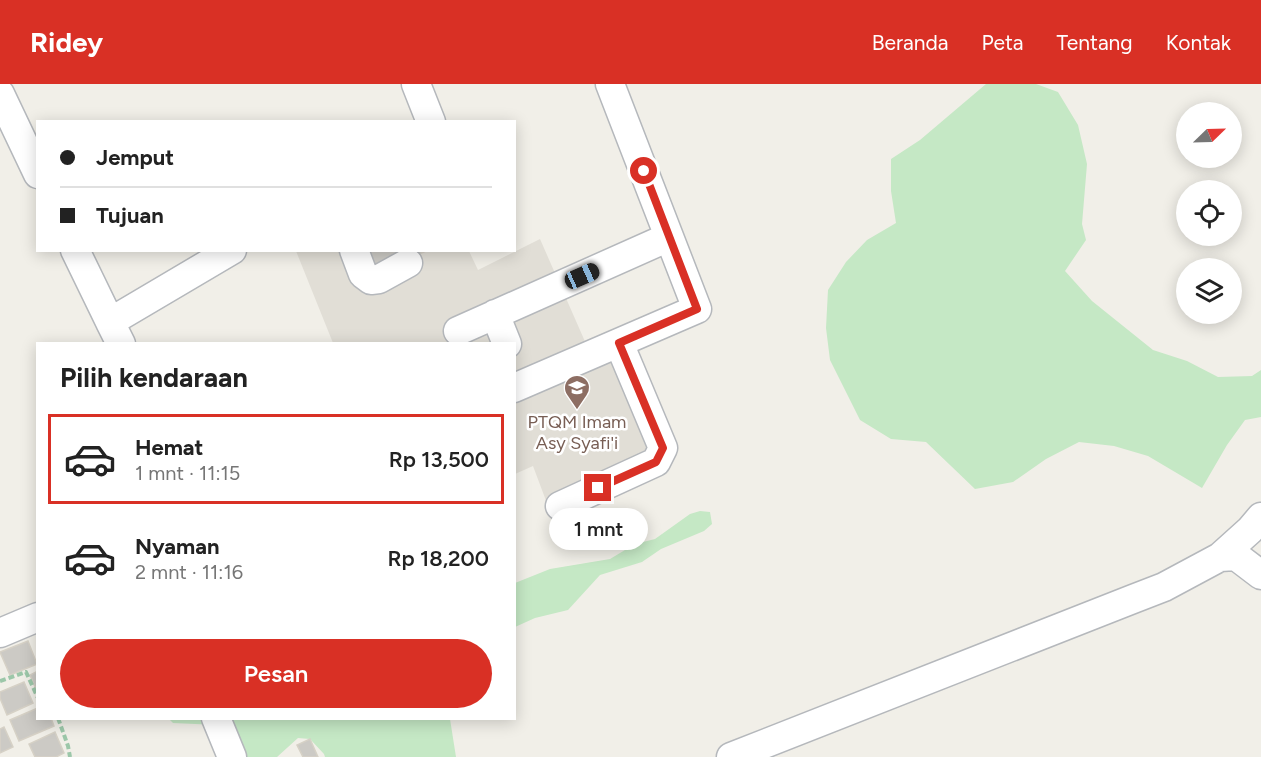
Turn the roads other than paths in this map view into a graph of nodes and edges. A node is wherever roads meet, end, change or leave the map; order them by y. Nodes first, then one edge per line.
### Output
1 (416, 84) edge
2 (610, 84) edge
3 (0, 94) edge
4 (430, 120) edge
5 (36, 170) edge
6 (669, 237) junction
7 (76, 252) edge
8 (229, 252) edge
9 (355, 252) edge
10 (408, 262) dead end
11 (495, 314) junction
12 (458, 331) dead end
13 (116, 333) edge
14 (506, 342) edge
15 (619, 343) junction
16 (517, 378) edge
17 (560, 506) dead end
18 (1261, 517) edge
19 (1220, 557) junction
20 (1261, 575) edge
21 (36, 618) edge
22 (0, 633) edge
23 (217, 720) edge
24 (232, 757) edge
25 (731, 757) edge

1 - 4 street
2 - 6 street
3 - 5 street
6 - 11 street
6 - 15 street
7 - 13 street
8 - 13 street
9 - 10 street
11 - 12 street
11 - 14 street
15 - 16 street
15 - 17 street
18 - 19 street
19 - 20 street
19 - 25 street
21 - 22 street
23 - 24 street

